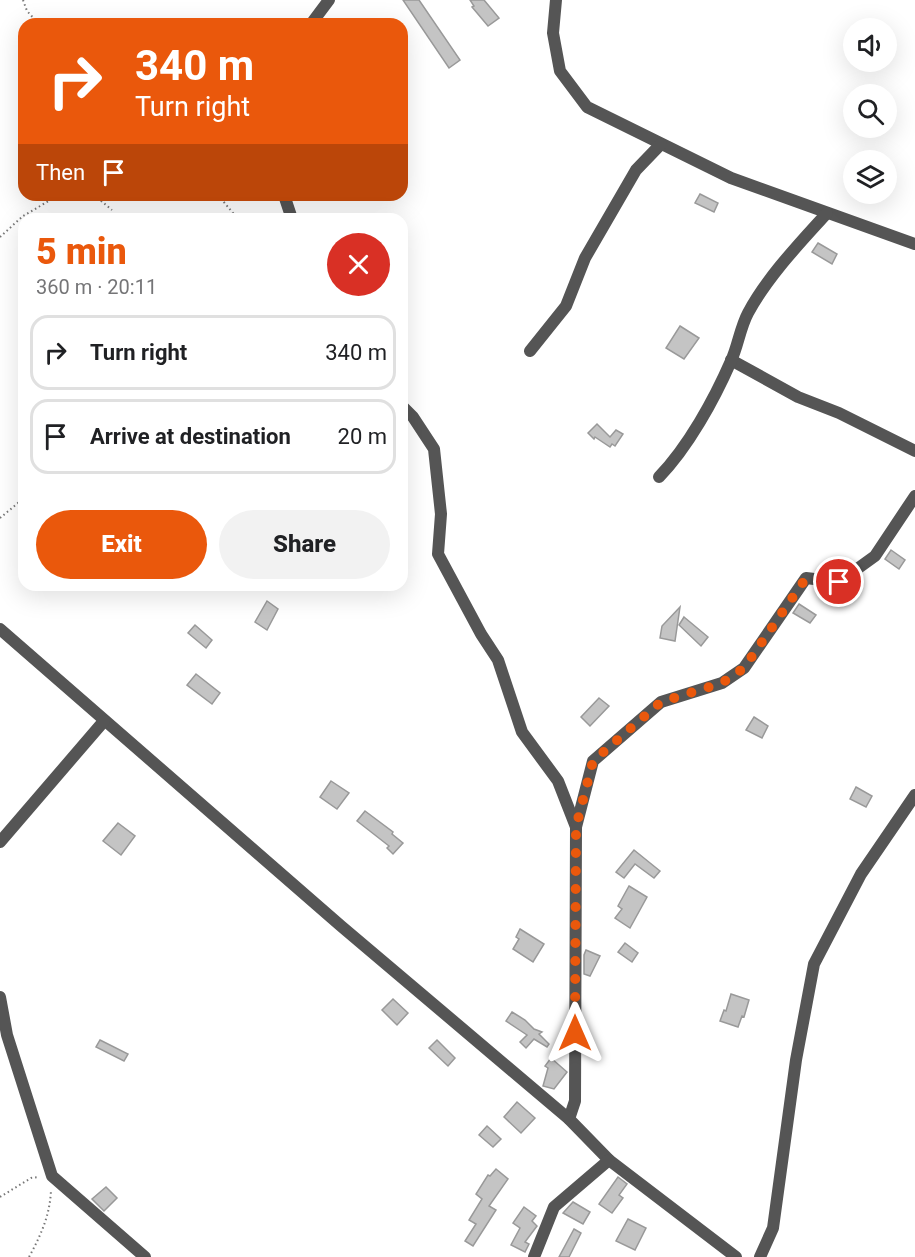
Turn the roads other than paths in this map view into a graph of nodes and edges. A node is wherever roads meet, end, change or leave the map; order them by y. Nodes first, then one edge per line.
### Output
1 (329, 0) edge
2 (556, 0) edge
3 (316, 18) edge
4 (661, 144) junction
5 (827, 213) junction
6 (915, 244) edge
7 (530, 351) dead end
8 (731, 360) junction
9 (408, 412) edge
10 (915, 451) edge
11 (659, 477) dead end
12 (915, 496) edge
13 (0, 629) edge
14 (104, 721) junction
15 (915, 795) edge
16 (576, 827) junction
17 (0, 842) edge
18 (0, 997) edge
19 (569, 1119) junction
20 (609, 1160) junction
21 (145, 1257) edge
22 (534, 1257) edge
23 (736, 1257) edge
24 (760, 1257) edge

1 - 3 street
2 - 4 street
4 - 5 street
4 - 7 street
5 - 6 street
5 - 8 street
8 - 10 street
8 - 11 street
9 - 16 street
12 - 16 street
13 - 14 street
14 - 17 street
14 - 19 street
15 - 24 street
16 - 19 street
18 - 21 street
19 - 20 street
20 - 22 street
20 - 23 street

